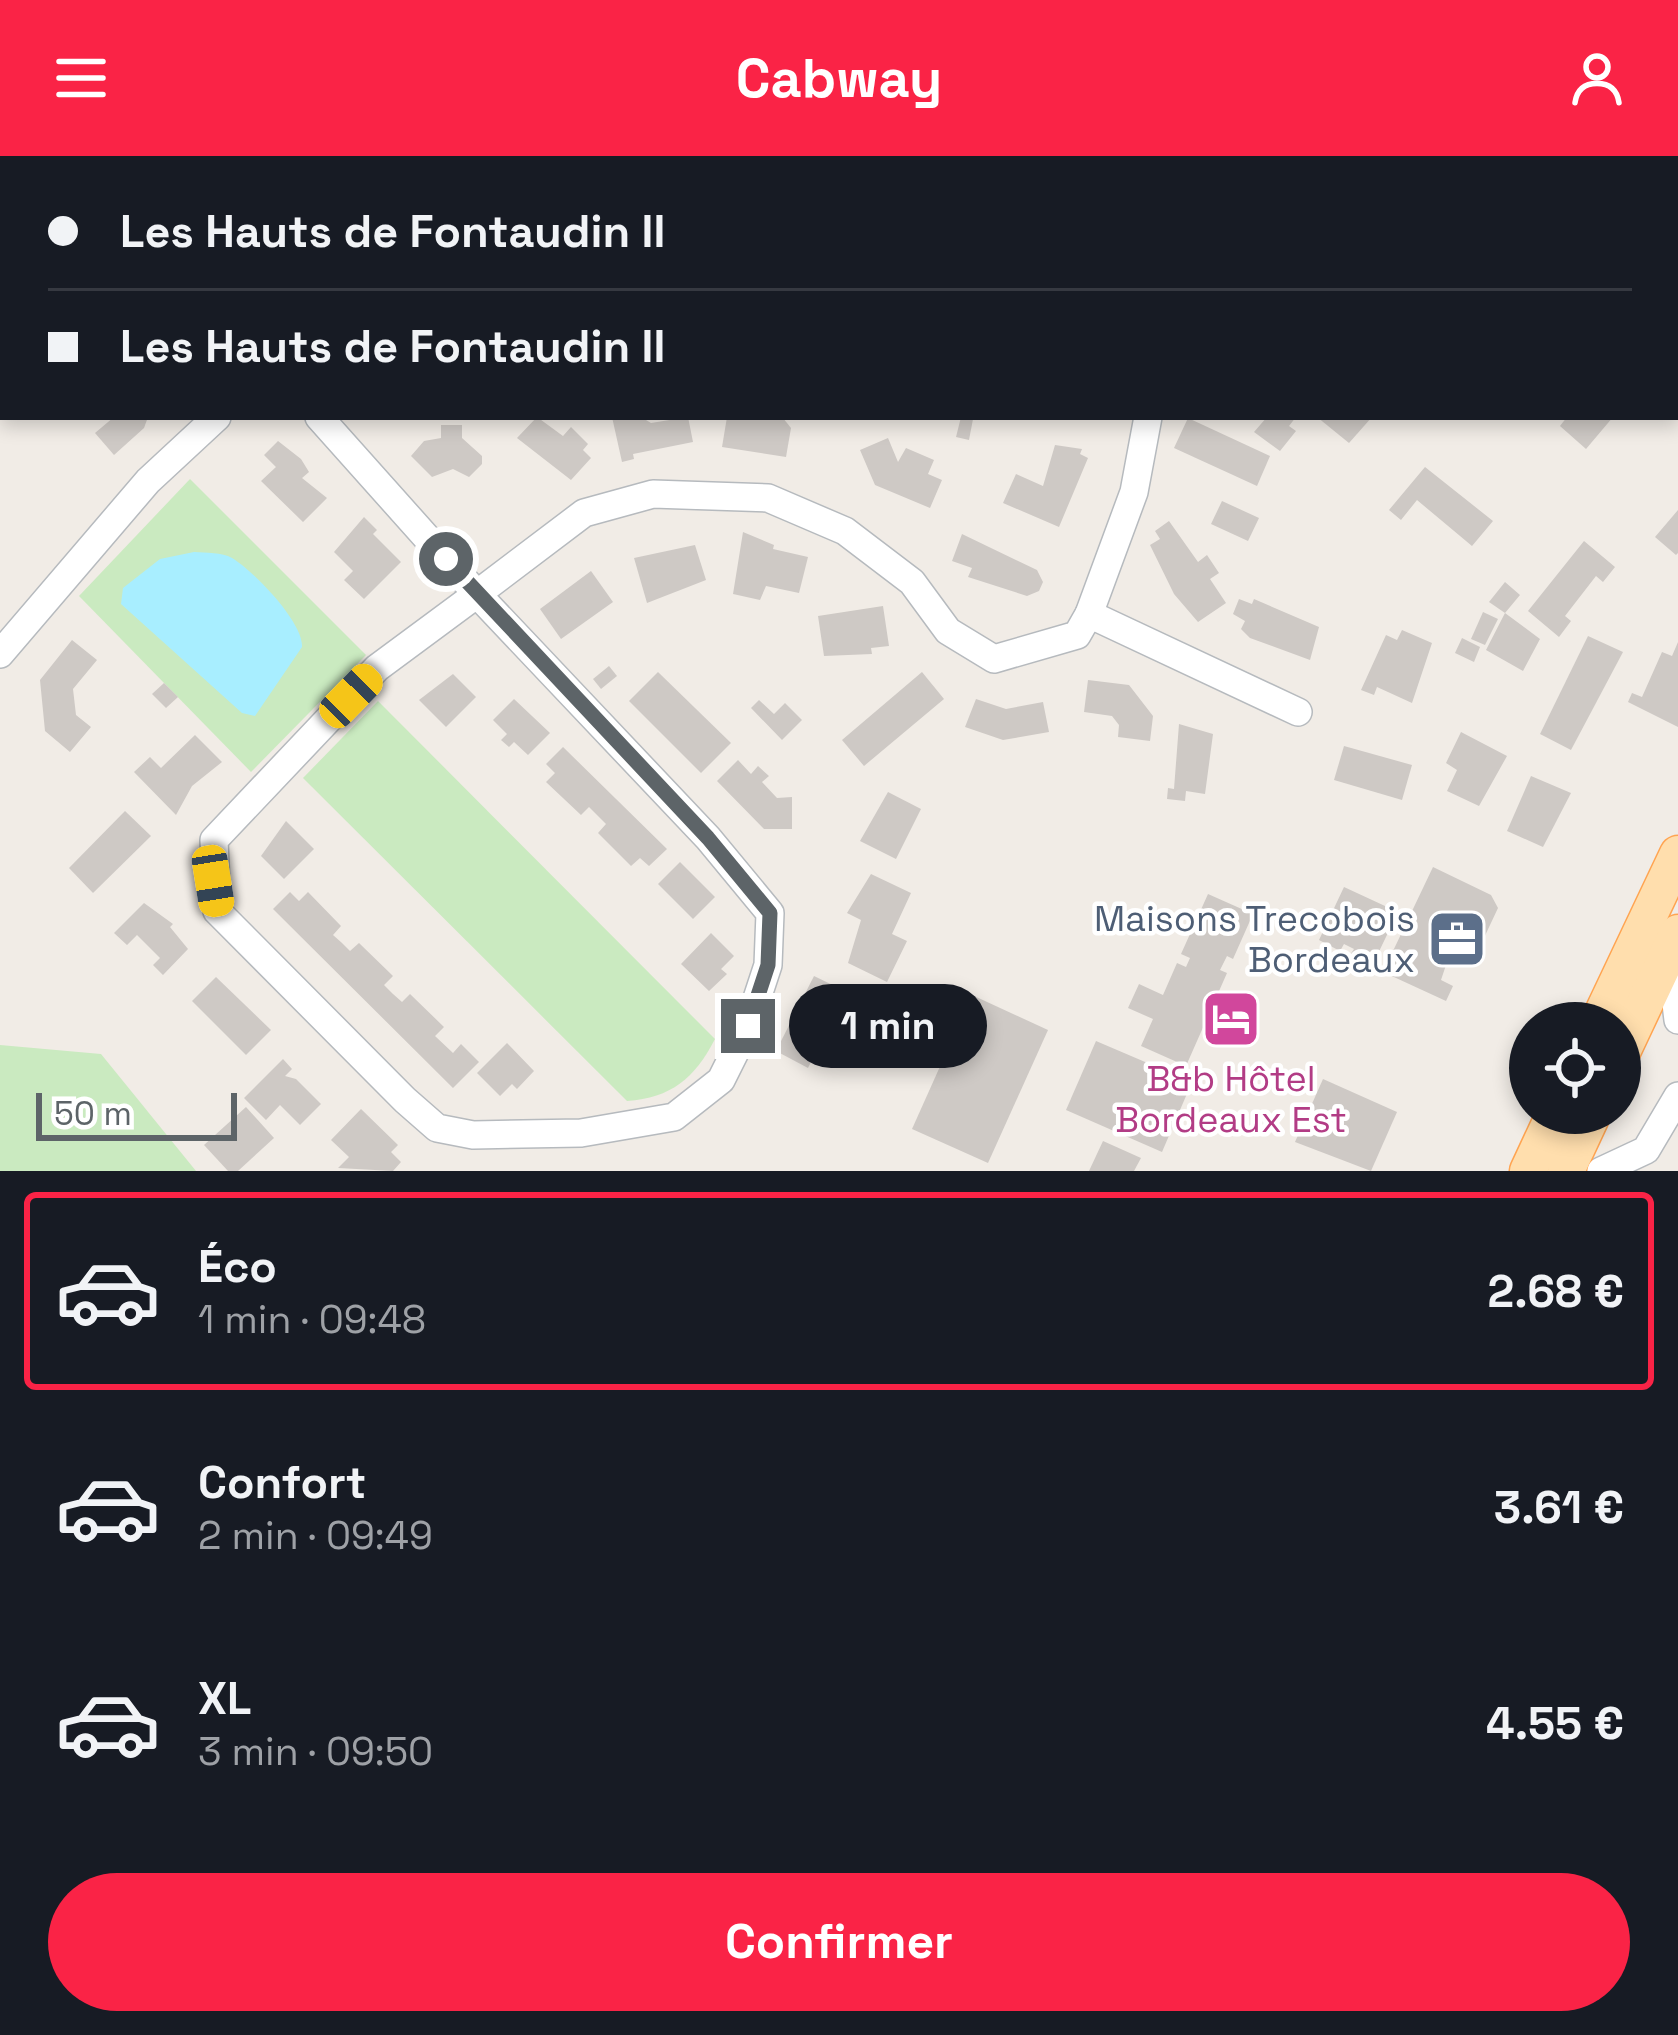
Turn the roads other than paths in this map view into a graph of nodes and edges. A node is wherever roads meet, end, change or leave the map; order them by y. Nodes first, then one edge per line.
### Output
1 (214, 420) edge
2 (322, 420) edge
3 (1147, 420) edge
4 (477, 594) junction
5 (1089, 614) junction
6 (0, 654) edge
7 (1298, 712) dead end
8 (1678, 854) edge
9 (1674, 941) edge
10 (1608, 1002) edge
11 (1641, 1011) edge
12 (1678, 1020) edge
13 (1678, 1096) edge
14 (1545, 1134) edge
15 (1583, 1134) edge
16 (1528, 1171) edge
17 (1566, 1171) edge
18 (1601, 1171) edge

1 - 6 street
2 - 4 street
3 - 5 street
4 - 4 street
4 - 5 street
5 - 7 street
8 - 10 main road
9 - 11 main road
9 - 12 street
13 - 18 street
14 - 16 main road
15 - 17 main road

